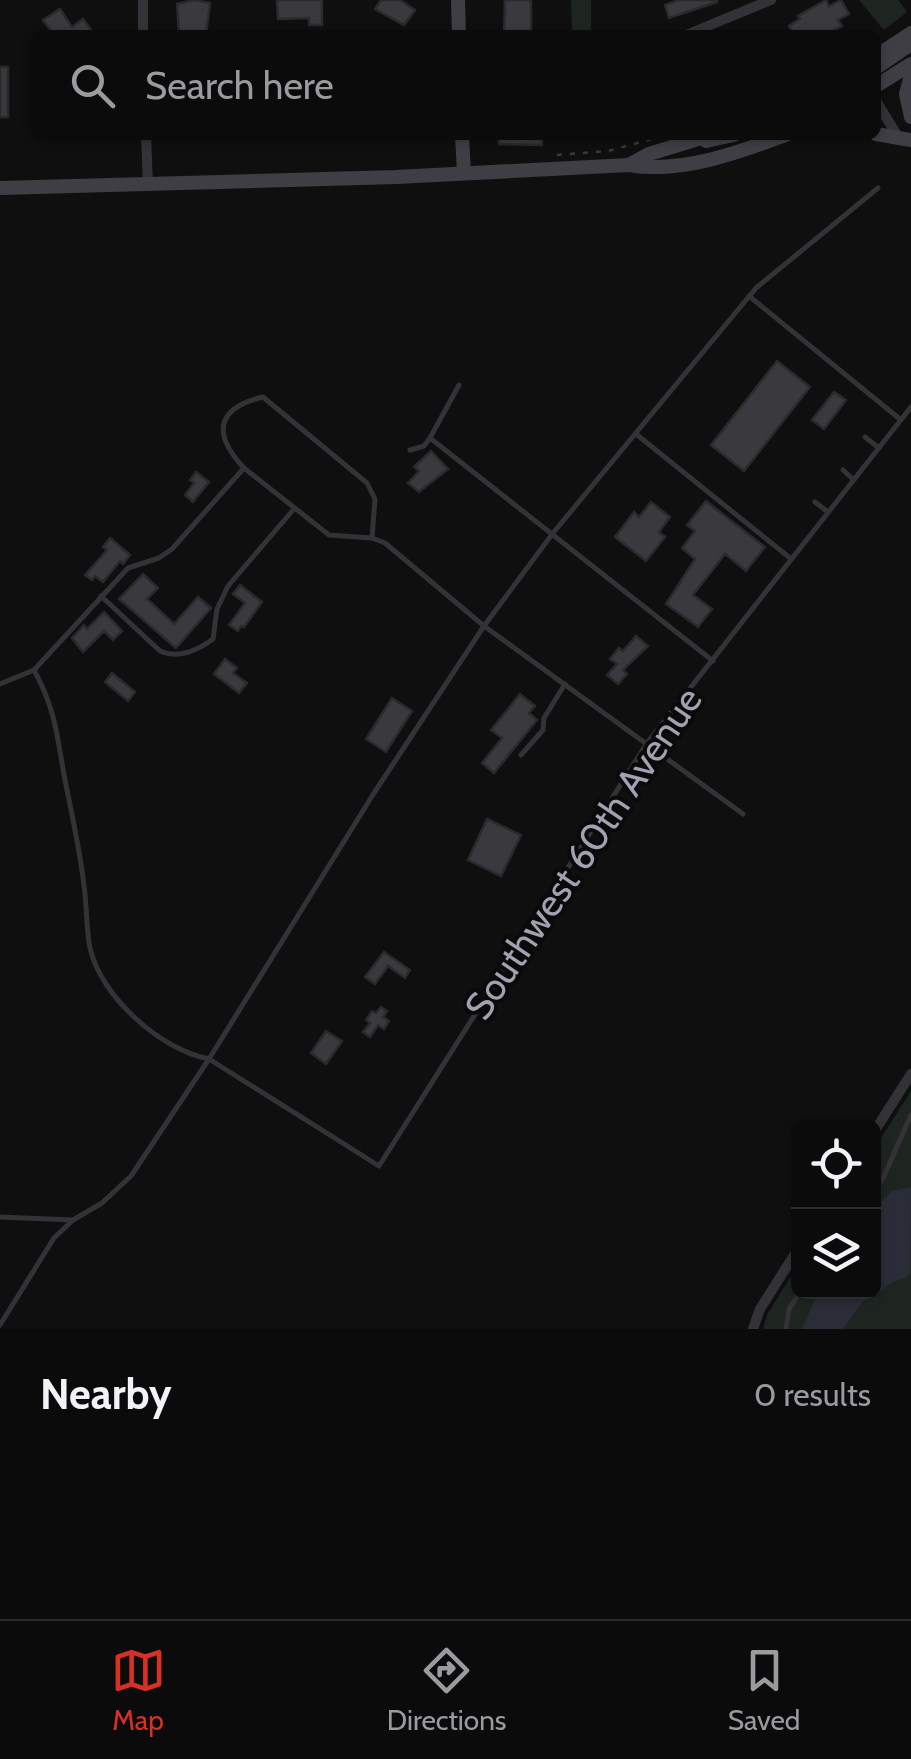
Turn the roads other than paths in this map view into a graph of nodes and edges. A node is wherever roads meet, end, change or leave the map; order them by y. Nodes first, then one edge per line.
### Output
1 (142, 0) edge
2 (458, 0) edge
3 (770, 0) edge
4 (746, 6) edge
5 (144, 30) edge
6 (459, 30) edge
7 (696, 30) edge
8 (911, 32) edge
9 (911, 44) edge
10 (881, 53) edge
11 (911, 64) edge
12 (881, 65) edge
13 (911, 75) edge
14 (881, 83) edge
15 (881, 107) edge
16 (911, 116) edge
17 (881, 126) edge
18 (881, 135) edge
19 (906, 138) edge
20 (146, 140) edge
21 (462, 140) edge
22 (699, 140) edge
23 (708, 140) edge
24 (769, 140) edge
25 (692, 143) junction
26 (628, 165) junction
27 (464, 173) junction
28 (148, 184) junction
29 (0, 188) edge
30 (878, 188) dead end
31 (749, 296) junction
32 (459, 385) dead end
33 (911, 407) edge
34 (901, 420) junction
35 (636, 434) junction
36 (865, 437) dead end
37 (430, 438) junction
38 (879, 448) junction
39 (410, 450) dead end
40 (244, 468) junction
41 (842, 470) dead end
42 (854, 480) junction
43 (815, 502) dead end
44 (293, 510) junction
45 (828, 512) junction
46 (553, 533) junction
47 (372, 538) junction
48 (790, 558) junction
49 (100, 596) junction
50 (484, 626) junction
51 (714, 660) junction
52 (34, 670) junction
53 (0, 684) edge
54 (565, 684) junction
55 (647, 743) junction
56 (521, 754) dead end
57 (743, 814) dead end
58 (209, 1059) junction
59 (911, 1074) edge
60 (911, 1115) edge
61 (881, 1121) edge
62 (881, 1181) edge
63 (0, 1217) edge
64 (73, 1220) junction
65 (791, 1260) edge
66 (795, 1299) edge
67 (0, 1325) edge
68 (754, 1329) edge
69 (786, 1329) edge

1 - 5 street
2 - 6 main road
3 - 4 street
4 - 7 street
8 - 10 main road
9 - 12 main road
11 - 14 main road
13 - 16 main road
15 - 19 street
17 - 19 street
18 - 19 main road
20 - 28 street
21 - 27 main road
22 - 25 main road
23 - 25 main road
24 - 26 main road
25 - 26 main road
26 - 27 main road
27 - 28 main road
28 - 29 main road
30 - 31 lane
31 - 34 lane
31 - 35 lane
32 - 37 lane
33 - 34 lane, Southwest 60th Avenue
34 - 38 lane, Southwest 60th Avenue
35 - 46 lane
35 - 48 lane
36 - 38 lane
37 - 39 lane
37 - 46 lane
38 - 42 lane, Southwest 60th Avenue
40 - 44 lane
40 - 47 lane
40 - 49 lane
41 - 42 lane
42 - 45 lane, Southwest 60th Avenue
43 - 45 lane
44 - 47 lane
44 - 49 lane
45 - 48 lane, Southwest 60th Avenue
46 - 50 lane
46 - 51 lane
47 - 50 lane
48 - 51 lane, Southwest 60th Avenue
49 - 52 lane
50 - 54 lane
50 - 58 lane
51 - 55 lane, Southwest 60th Avenue
52 - 53 lane
52 - 58 lane
54 - 55 lane
54 - 56 lane
55 - 57 lane
55 - 58 lane, Southwest 60th Avenue
58 - 64 lane
59 - 61 street
60 - 62 lane
63 - 64 lane
64 - 67 lane
65 - 68 street
66 - 69 lane

